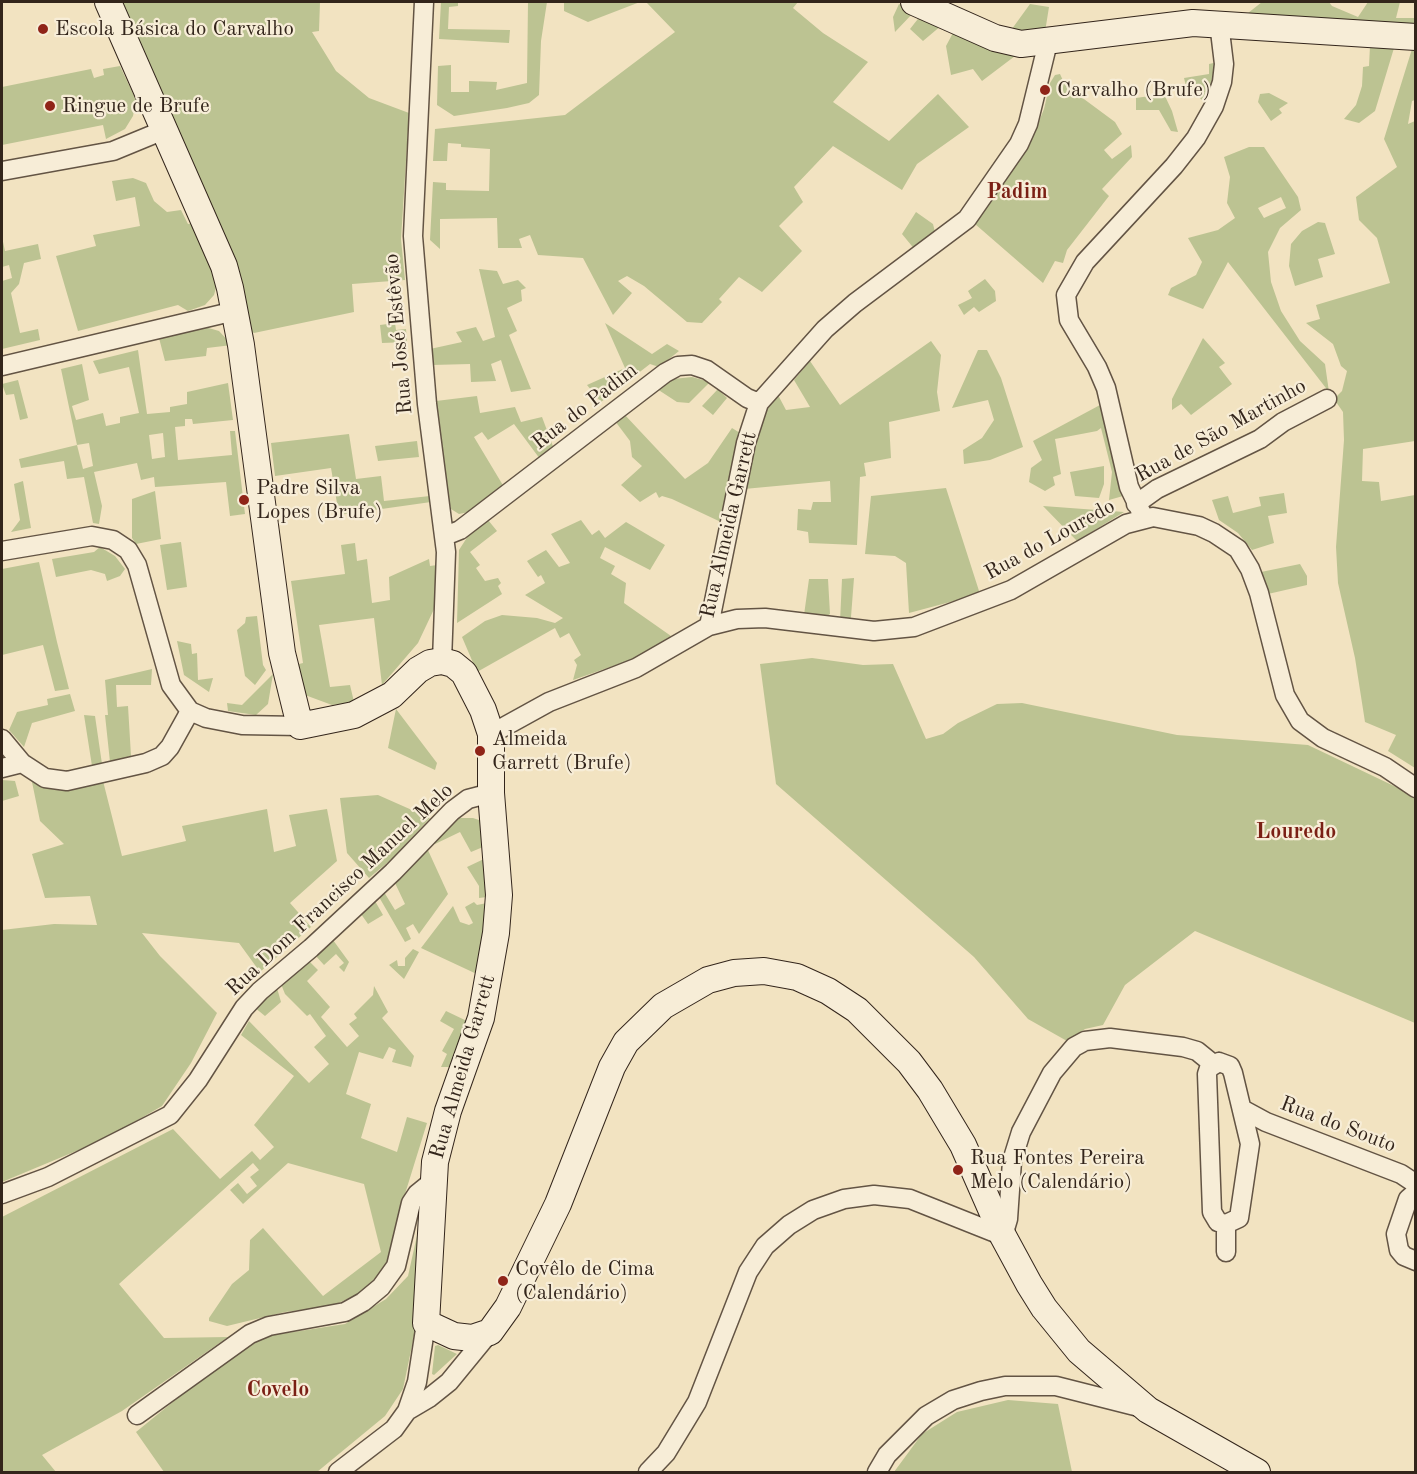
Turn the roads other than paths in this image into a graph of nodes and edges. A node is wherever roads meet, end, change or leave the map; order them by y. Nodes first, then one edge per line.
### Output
1 (108, 2) edge
2 (424, 2) edge
3 (914, 2) edge
4 (1219, 23) junction
5 (1416, 37) edge
6 (1048, 42) junction
7 (164, 130) junction
8 (2, 171) edge
9 (235, 311) junction
10 (2, 366) edge
11 (1327, 399) dead end
12 (759, 403) junction
13 (1140, 511) junction
14 (445, 536) junction
15 (2, 551) edge
16 (709, 626) junction
17 (442, 661) junction
18 (190, 711) junction
19 (300, 726) junction
20 (491, 734) junction
21 (2, 739) edge
22 (22, 763) junction
23 (2, 768) edge
24 (1416, 788) edge
25 (491, 793) junction
26 (1213, 1064) junction
27 (1210, 1107) junction
28 (1242, 1108) junction
29 (432, 1181) junction
30 (1416, 1184) edge
31 (1416, 1192) edge
32 (2, 1194) edge
33 (1226, 1224) junction
34 (1003, 1236) junction
35 (1226, 1252) dead end
36 (1416, 1261) edge
37 (426, 1323) junction
38 (490, 1332) junction
39 (1148, 1410) junction
40 (407, 1411) junction
41 (137, 1415) dead end
42 (338, 1473) edge
43 (648, 1473) edge
44 (877, 1473) edge
45 (1257, 1473) edge

1 - 7 street
2 - 14 street, Rua José Estêvão
3 - 6 street
4 - 5 street
4 - 6 street
4 - 13 street
6 - 12 street, Rua Almeida Garrett
7 - 8 street
7 - 9 street
9 - 10 street
9 - 19 street
11 - 13 street, Rua de São Martinho
12 - 14 street, Rua do Padim
12 - 16 street, Rua Almeida Garrett
13 - 16 street, Rua do Louredo
13 - 24 street, Rua do Louredo
14 - 17 street, Rua José Estêvão
15 - 18 street
16 - 20 street, Rua Almeida Garrett
17 - 19 street
17 - 20 street
18 - 19 street
18 - 22 street
20 - 25 street, Rua Almeida Garrett
21 - 22 street
22 - 23 street
25 - 29 street, Rua Almeida Garrett
25 - 32 street, Rua Dom Francisco Manuel Melo
26 - 27 street
26 - 28 street
26 - 34 street
27 - 28 street, Rua do Souto
27 - 33 street
28 - 30 street, Rua do Souto
28 - 33 street
29 - 37 street, Rua Almeida Garrett
29 - 41 street
31 - 36 street
33 - 35 street
34 - 38 street
34 - 39 street
34 - 43 street
37 - 38 street
37 - 40 street, Rua Almeida Garrett
38 - 40 street
39 - 44 street
39 - 45 street
40 - 42 street

